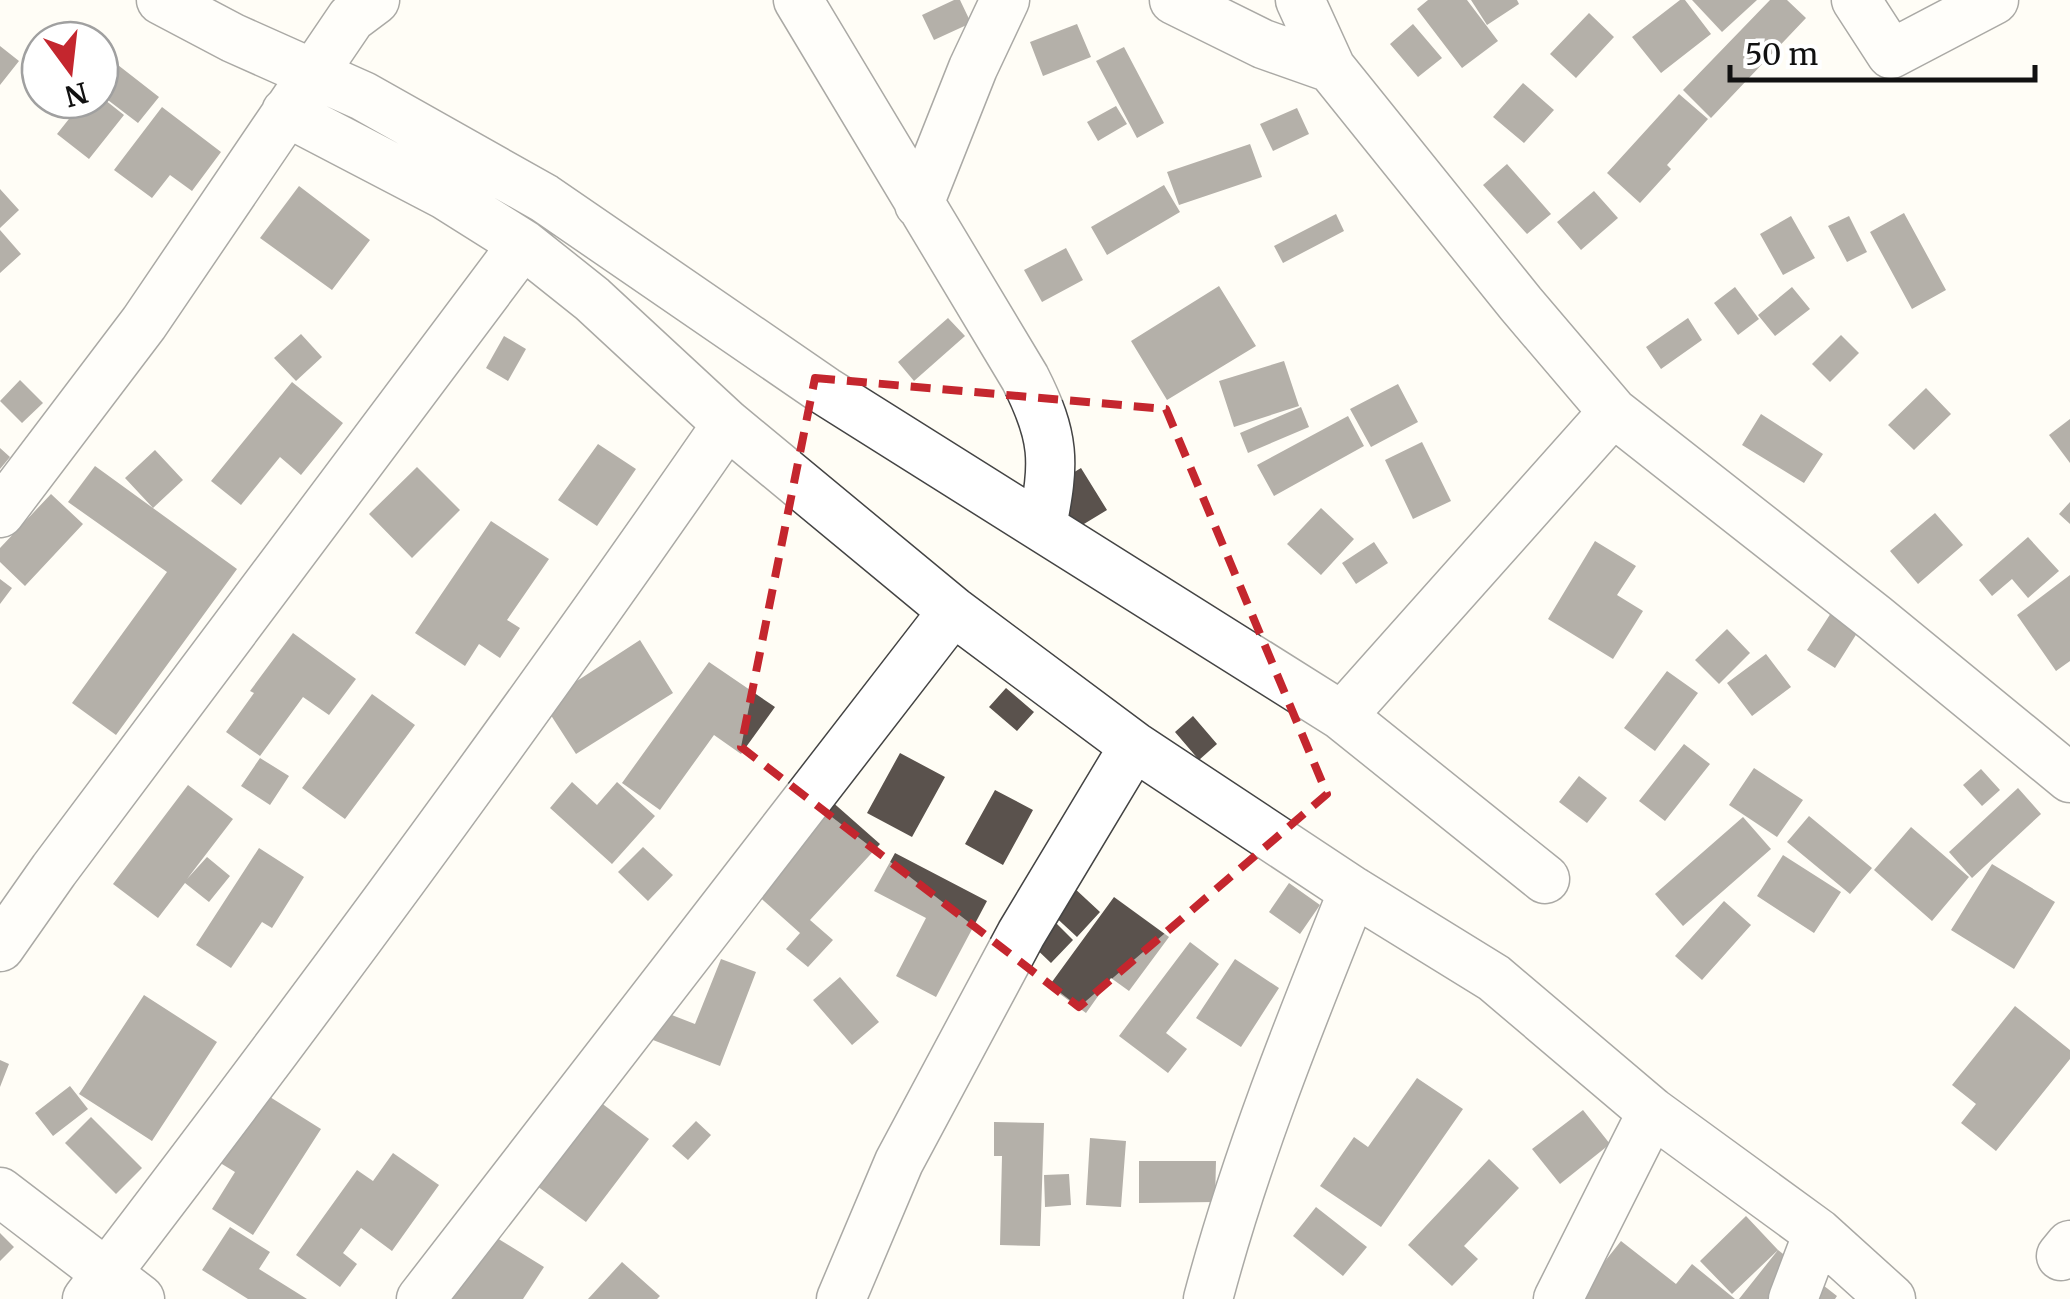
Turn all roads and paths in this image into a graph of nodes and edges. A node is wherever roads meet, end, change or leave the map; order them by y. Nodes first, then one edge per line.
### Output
1 (162, 0) edge
2 (375, 0) edge
3 (798, 0) edge
4 (1005, 0) edge
5 (1174, 0) edge
6 (1300, 0) edge
7 (1856, 0) edge
8 (1994, 0) edge
9 (1331, 68) junction
10 (312, 73) junction
11 (286, 112) junction
12 (919, 204) junction
13 (523, 244) junction
14 (1612, 412) junction
15 (727, 424) junction
16 (0, 512) edge
17 (1042, 526) junction
18 (953, 611) junction
19 (1342, 716) junction
20 (1134, 746) junction
21 (2070, 778) edge
22 (1545, 879) dead end
23 (1354, 891) junction
24 (0, 947) edge
25 (1652, 1112) junction
26 (0, 1192) edge
27 (1818, 1233) junction
28 (111, 1291) edge
29 (421, 1299) edge
30 (840, 1299) edge
31 (1208, 1299) edge
32 (1558, 1299) edge
33 (1792, 1299) edge
34 (1891, 1299) edge

1 - 10 street
2 - 10 street
3 - 12 street
4 - 12 street
5 - 9 street
6 - 9 street
7 - 8 street
9 - 14 street
10 - 11 street
10 - 17 street
11 - 13 street
11 - 16 street
12 - 17 street
13 - 15 street
13 - 24 street
14 - 19 street
14 - 21 street
15 - 18 street
15 - 28 street
17 - 19 street
18 - 20 street
18 - 29 street
19 - 22 street
20 - 23 street
20 - 30 street
23 - 25 street
23 - 31 street
25 - 27 street
25 - 32 street
26 - 28 street
27 - 33 street
27 - 34 street

